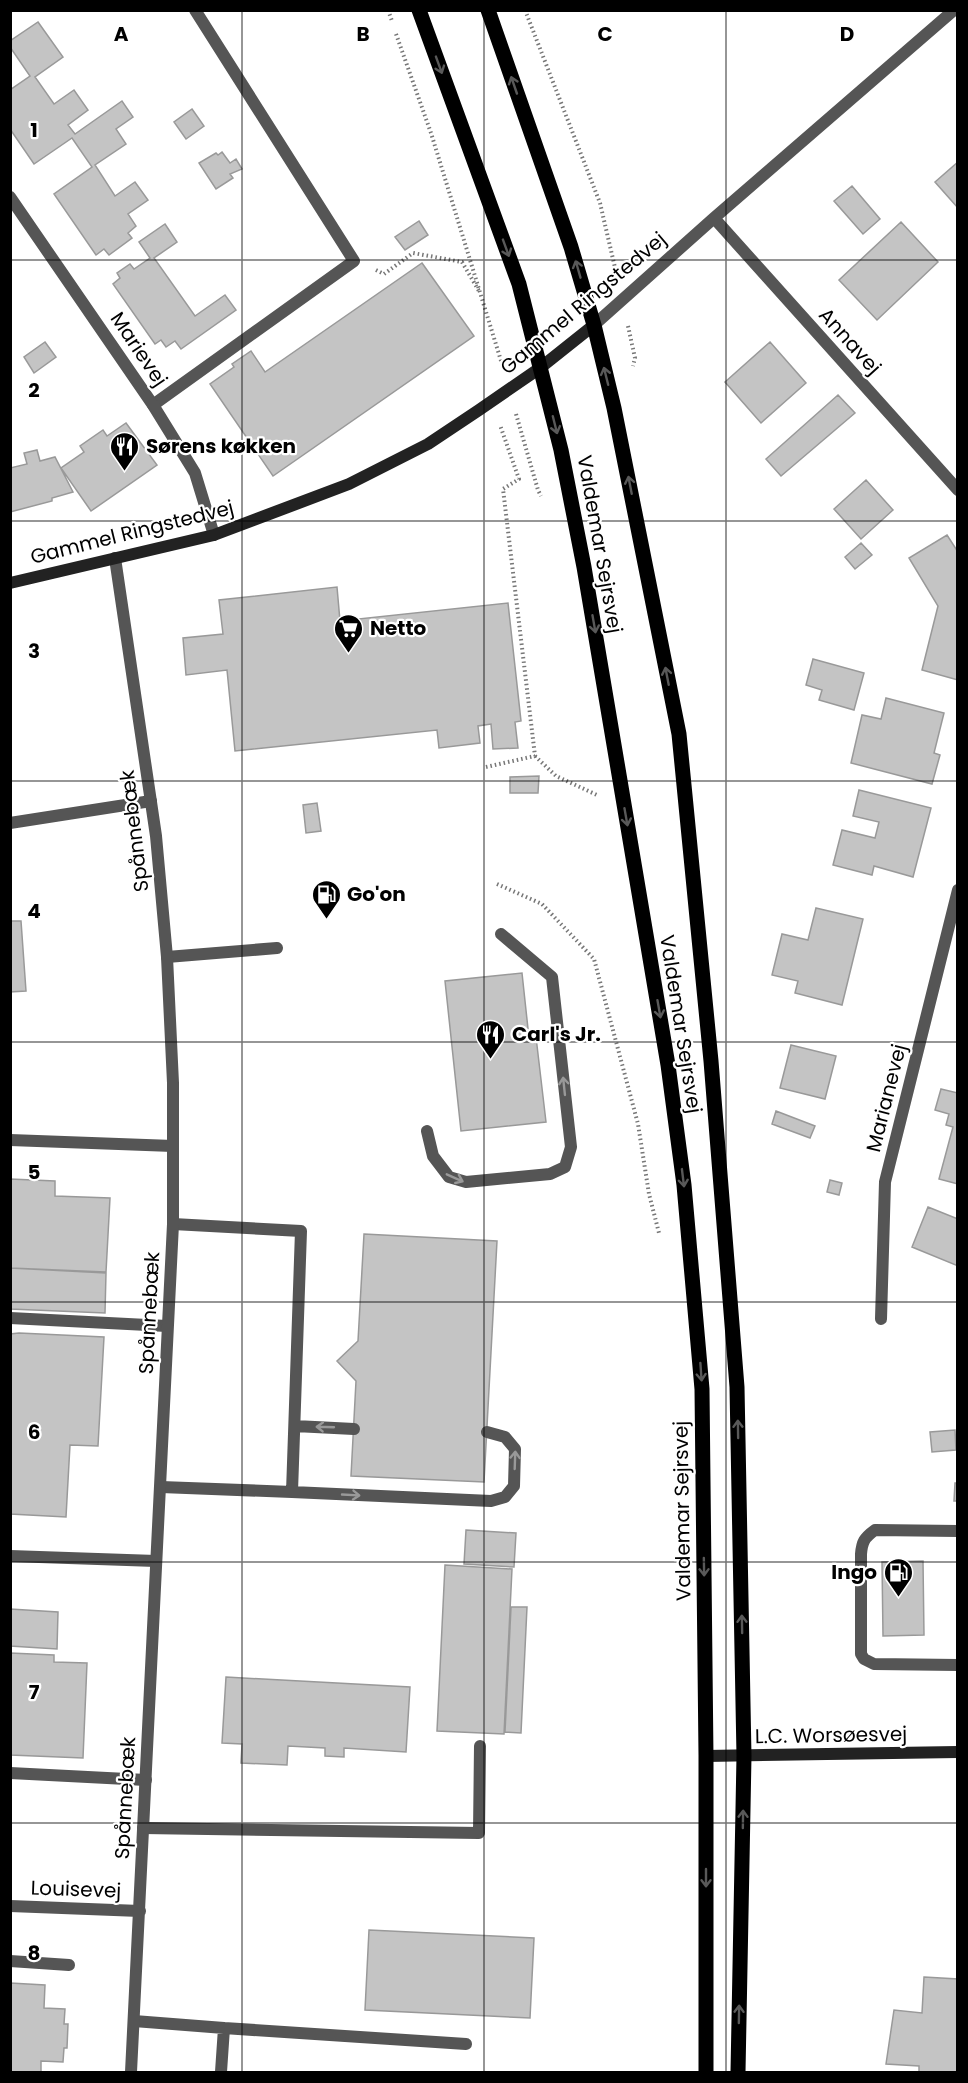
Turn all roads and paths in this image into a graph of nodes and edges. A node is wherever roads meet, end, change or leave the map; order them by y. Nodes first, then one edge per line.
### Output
1 (195, 10) edge
2 (388, 10) edge
3 (419, 10) edge
4 (488, 10) edge
5 (525, 10) edge
6 (954, 10) edge
7 (392, 22) dead end
8 (396, 33) dead end
9 (10, 197) edge
10 (714, 218) junction
11 (354, 261) junction
12 (519, 285) junction
13 (482, 297) junction
14 (622, 301) junction
15 (594, 325) junction
16 (540, 368) junction
17 (633, 368) dead end
18 (509, 390) junction
19 (492, 402) junction
20 (153, 405) junction
21 (957, 490) edge
22 (543, 500) dead end
23 (214, 535) junction
24 (115, 558) junction
25 (10, 583) edge
26 (535, 756) junction
27 (486, 767) dead end
28 (151, 801) junction
29 (625, 809) junction
30 (10, 823) edge
31 (497, 884) dead end
32 (957, 890) edge
33 (501, 934) dead end
34 (277, 948) dead end
35 (167, 957) junction
36 (427, 1131) dead end
37 (10, 1140) edge
38 (173, 1146) junction
39 (173, 1224) junction
40 (660, 1237) dead end
41 (10, 1318) edge
42 (881, 1320) dead end
43 (167, 1326) junction
44 (295, 1426) junction
45 (354, 1429) dead end
46 (487, 1432) dead end
47 (161, 1487) junction
48 (292, 1492) junction
49 (957, 1531) edge
50 (10, 1556) edge
51 (156, 1561) junction
52 (957, 1665) edge
53 (480, 1746) dead end
54 (957, 1752) edge
55 (706, 1756) junction
56 (744, 1756) junction
57 (10, 1773) edge
58 (146, 1780) junction
59 (143, 1828) junction
60 (10, 1906) edge
61 (140, 1911) junction
62 (10, 1962) edge
63 (69, 1965) dead end
64 (134, 2021) junction
65 (224, 2028) junction
66 (466, 2044) dead end
67 (131, 2073) edge
68 (221, 2073) edge
69 (706, 2073) edge
70 (738, 2073) edge

1 - 11 street
2 - 7 path
3 -> 12 main road, Valdemar Sejrsvej
15 -> 4 main road, Valdemar Sejrsvej
5 - 14 path
6 - 10 street, Gammel Ringstedvej
8 - 13 path
9 - 20 street, Marievej
10 - 14 street, Gammel Ringstedvej
10 - 21 street, Annavej
11 - 13 path
11 - 20 street
12 - 13 path
12 - 16 main road, Valdemar Sejrsvej
13 - 18 path
14 - 15 street, Gammel Ringstedvej
14 - 17 path
15 - 16 street, Gammel Ringstedvej
56 -> 15 main road, Valdemar Sejrsvej
16 - 18 street, Gammel Ringstedvej
16 -> 29 main road, Valdemar Sejrsvej
18 - 19 street, Gammel Ringstedvej
18 - 22 path
19 - 23 street, Gammel Ringstedvej
19 - 26 path
20 - 23 street, Marievej
23 - 24 street, Gammel Ringstedvej
24 - 25 street, Gammel Ringstedvej
24 - 28 street, Spånnebæk
26 - 27 path
26 - 29 path
28 - 30 street
28 - 35 street, Spånnebæk
29 -> 55 main road, Valdemar Sejrsvej
31 - 40 path
32 - 42 street, Marianevej
36 -> 33 street
34 - 35 street
35 - 38 street, Spånnebæk
37 - 38 street
38 - 39 street, Spånnebæk
39 - 43 street, Spånnebæk
39 - 44 street
41 - 43 street
43 - 47 street, Spånnebæk
45 -> 44 street
44 - 48 street
48 -> 46 street
47 - 48 street
47 - 51 street, Spånnebæk
49 - 52 street
50 - 51 street
51 - 58 street, Spånnebæk
53 - 59 street
54 - 56 street, L.C. Worsøesvej
55 - 56 street, L.C. Worsøesvej
55 -> 69 main road, Valdemar Sejrsvej
70 -> 56 main road, Valdemar Sejrsvej
57 - 58 street
58 - 59 street, Spånnebæk
59 - 61 street, Spånnebæk
60 - 61 street, Louisevej
61 - 64 street, Spånnebæk
62 - 63 street
64 - 65 street
64 - 67 street, Spånnebæk
65 - 66 street
65 - 68 street

